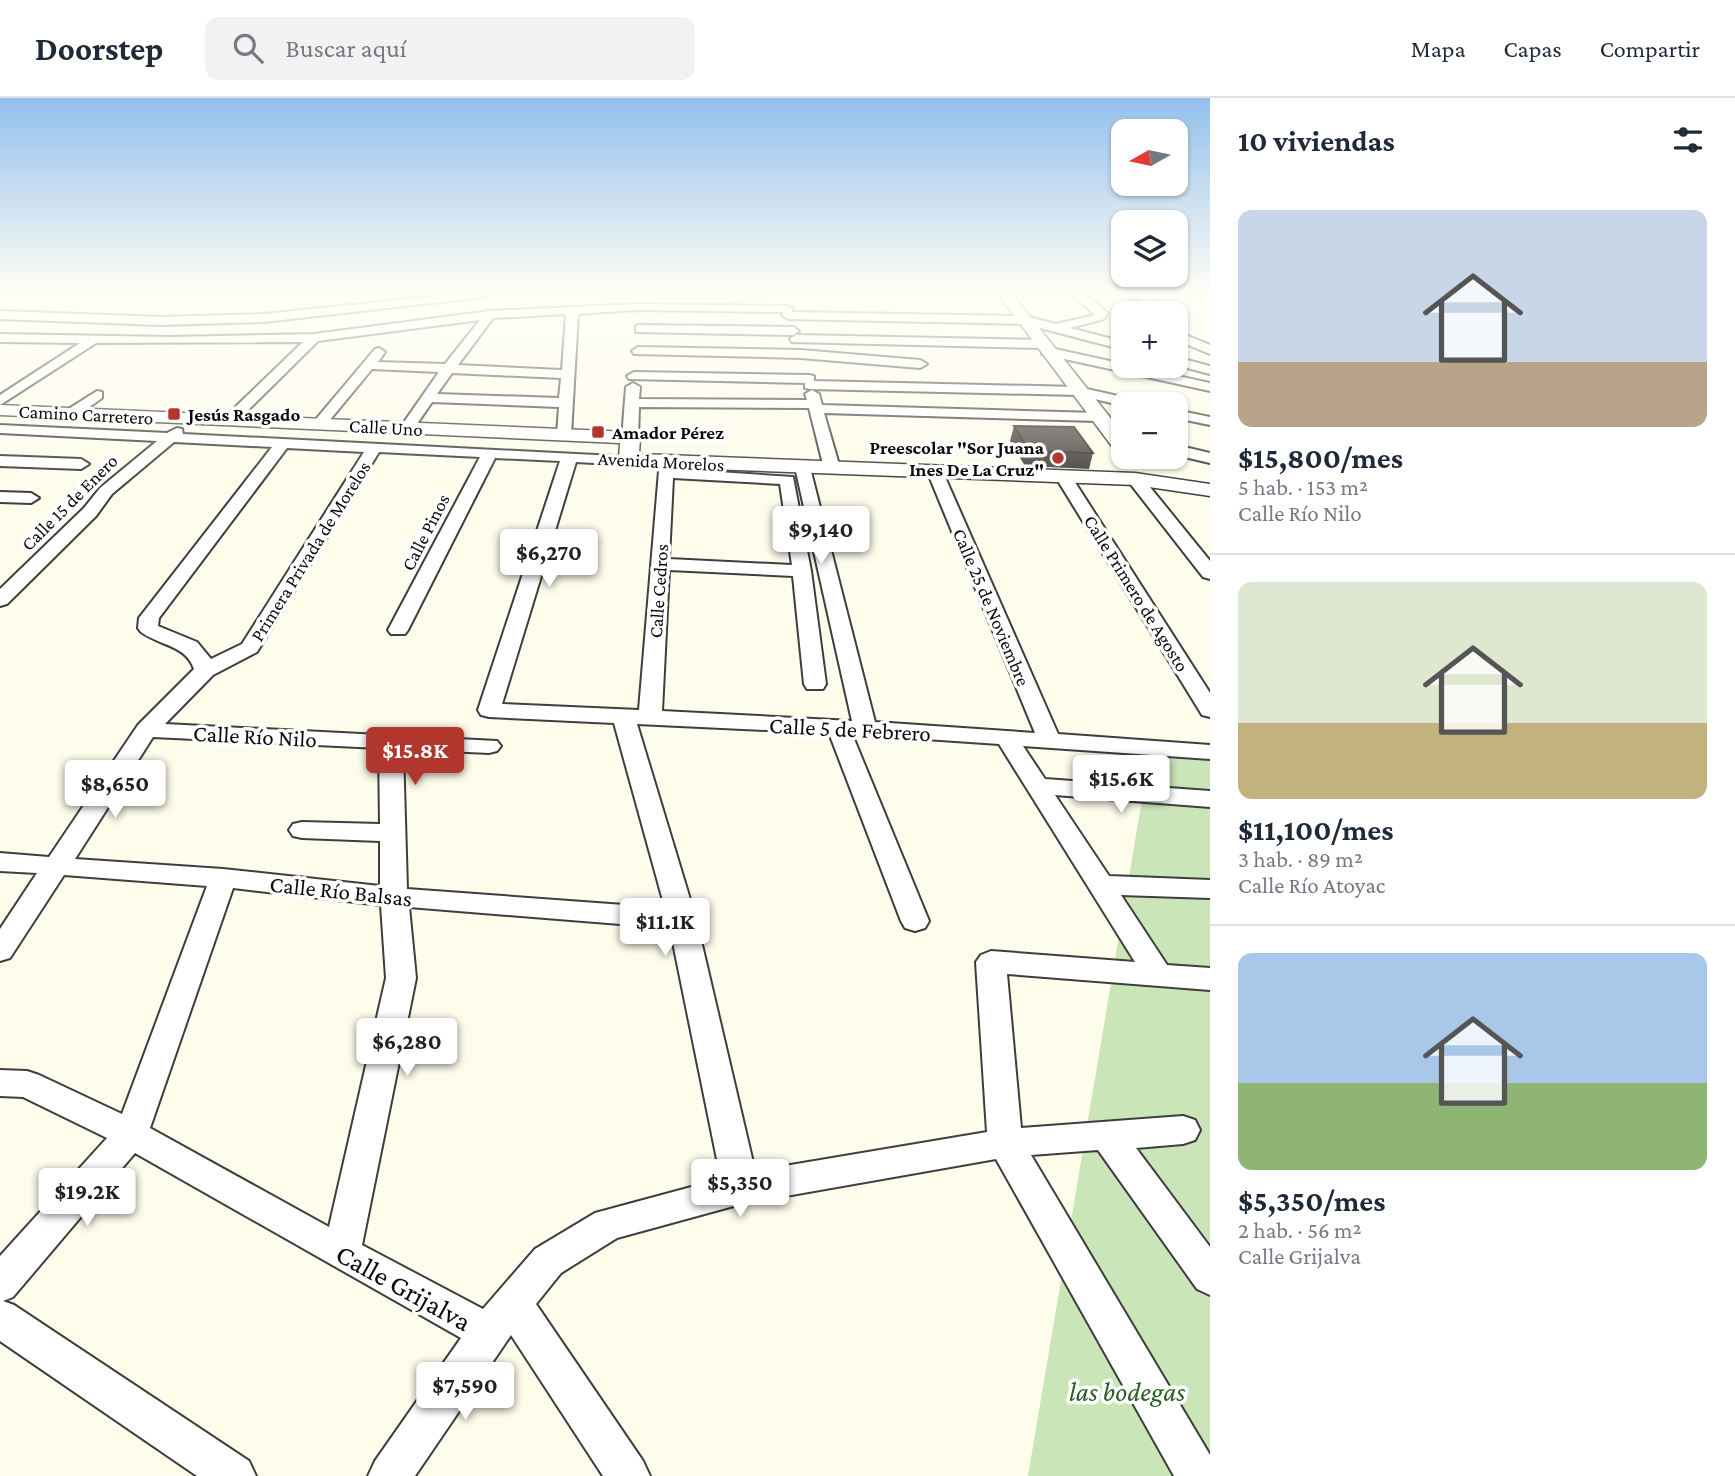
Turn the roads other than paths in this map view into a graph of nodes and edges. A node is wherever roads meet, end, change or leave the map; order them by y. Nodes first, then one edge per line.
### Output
1 (65, 358) edge
2 (293, 358) edge
3 (374, 358) edge
4 (456, 358) edge
5 (570, 358) edge
6 (637, 358) edge
7 (802, 358) edge
8 (832, 358) edge
9 (1053, 358) edge
10 (1091, 358) edge
11 (920, 364) dead end
12 (1188, 364) edge
13 (368, 365) junction
14 (448, 369) junction
15 (1210, 370) edge
16 (539, 372) junction
17 (569, 374) junction
18 (634, 376) junction
19 (809, 382) junction
20 (1210, 387) edge
21 (1078, 391) junction
22 (97, 395) dead end
23 (427, 398) junction
24 (1111, 399) edge
25 (0, 401) edge
26 (524, 401) junction
27 (632, 403) junction
28 (568, 404) junction
29 (816, 406) junction
30 (0, 410) edge
31 (72, 412) junction
32 (1188, 416) edge
33 (1097, 417) junction
34 (192, 418) junction
35 (230, 420) junction
36 (1210, 421) edge
37 (319, 424) junction
38 (407, 428) junction
39 (0, 429) edge
40 (434, 430) junction
41 (1111, 430) edge
42 (564, 435) junction
43 (171, 437) junction
44 (630, 438) junction
45 (282, 443) junction
46 (374, 448) junction
47 (419, 450) junction
48 (490, 452) junction
49 (1188, 453) edge
50 (570, 456) junction
51 (1210, 458) edge
52 (629, 460) junction
53 (0, 461) edge
54 (81, 464) dead end
55 (803, 467) junction
56 (666, 468) junction
57 (832, 468) junction
58 (1137, 469) edge
59 (934, 471) junction
60 (1063, 476) junction
61 (1143, 480) junction
62 (1206, 492) edge
63 (0, 497) edge
64 (31, 498) dead end
65 (660, 564) junction
66 (802, 571) junction
67 (1210, 573) edge
68 (0, 600) edge
69 (398, 630) dead end
70 (205, 670) junction
71 (815, 684) dead end
72 (1210, 710) edge
73 (637, 718) junction
74 (838, 727) junction
75 (865, 729) junction
76 (146, 730) junction
77 (1007, 739) junction
78 (1050, 742) junction
79 (391, 743) junction
80 (489, 746) dead end
81 (1210, 752) edge
82 (1035, 786) junction
83 (1210, 799) edge
84 (302, 830) dead end
85 (394, 833) junction
86 (0, 862) edge
87 (57, 866) junction
88 (223, 878) junction
89 (1101, 885) junction
90 (1210, 889) edge
91 (394, 897) junction
92 (681, 919) junction
93 (915, 921) dead end
94 (0, 951) edge
95 (1158, 975) junction
96 (1210, 979) edge
97 (0, 1083) edge
98 (1182, 1130) dead end
99 (131, 1133) junction
100 (1106, 1134) junction
101 (1006, 1143) junction
102 (741, 1189) junction
103 (342, 1253) junction
104 (1210, 1277) edge
105 (0, 1284) edge
106 (0, 1318) edge
107 (500, 1318) junction
108 (234, 1476) edge
109 (390, 1476) edge
110 (628, 1476) edge
111 (1198, 1476) edge

1 - 25 street
2 - 35 street
3 - 13 street
4 - 14 street
5 - 17 street
6 - 18 street
7 - 19 street
8 - 11 street
9 - 21 street
10 - 20 street
12 - 15 street
13 - 14 street
13 - 37 street
14 - 16 street
14 - 23 street
16 - 17 street
16 - 26 street
17 - 28 street
18 - 19 street
18 - 27 street
19 - 21 street
19 - 29 street
21 - 24 street
21 - 33 street
22 - 31 street
23 - 26 street
23 - 38 street
26 - 28 street
27 - 29 street
27 - 44 street
28 - 42 street
29 - 33 street
29 - 57 street
30 - 31 street, Calle Uno
31 - 34 street, Calle Uno
32 - 36 street
33 - 41 street
34 - 35 street, Calle Uno
34 - 43 street, Calle 15 de Enero
35 - 37 street, Calle Uno
37 - 38 street, Calle Uno
38 - 40 street, Calle Uno
39 - 43 street, Camino Carretero
40 - 42 street, Calle Uno
40 - 47 street
42 - 44 street, Calle Uno
43 - 45 street, Avenida Morelos
43 - 68 street, Calle 15 de Enero
44 - 52 street
45 - 46 street, Avenida Morelos
45 - 70 street
46 - 47 street, Avenida Morelos
46 - 70 street, Primera Privada de Morelos
47 - 48 street, Avenida Morelos
48 - 50 street, Avenida Morelos
48 - 69 street, Calle Pinos
49 - 51 street
50 - 52 street, Avenida Morelos
50 - 73 street, Calle 5 de Febrero
52 - 56 street, Avenida Morelos
53 - 54 street
55 - 56 street, Avenida Morelos
55 - 57 street, Avenida Morelos
55 - 75 street
56 - 65 street, Calle Cedros
56 - 66 street
57 - 59 street, Avenida Morelos
58 - 61 street
59 - 60 street, Avenida Morelos
59 - 78 street, Calle 25 de Noviembre
60 - 61 street, Avenida Morelos
60 - 72 street, Calle Primero de Agosto
61 - 62 street, Avenida Morelos
61 - 67 street
63 - 64 street
65 - 66 street
65 - 73 street, Calle Cedros
66 - 71 street
70 - 76 street, Primera Privada de Morelos
73 - 74 street, Calle 5 de Febrero
73 - 92 street, Calle Cedros
74 - 75 street, Calle 5 de Febrero
74 - 93 street
75 - 77 street, Calle 5 de Febrero
76 - 79 street, Calle Río Nilo
76 - 87 street, Primera Privada de Morelos
77 - 78 street, Calle 5 de Febrero
77 - 82 street
78 - 81 street, Calle 5 de Febrero
79 - 80 street, Calle Río Nilo
79 - 85 street
82 - 83 street
82 - 89 street
84 - 85 street
85 - 91 street
86 - 87 street, Calle Río Balsas
87 - 88 street, Calle Río Balsas
87 - 94 street, Primera Privada de Morelos
88 - 91 street, Calle Río Balsas
88 - 99 street
89 - 90 street
89 - 95 street
91 - 92 street, Calle Río Balsas
91 - 103 street
92 - 102 street, Calle Cedros
95 - 96 street
95 - 101 street
97 - 99 street, Calle Grijalva
98 - 100 street
99 - 103 street, Calle Grijalva
99 - 105 street
100 - 101 street
100 - 104 street
101 - 102 street
101 - 111 street
102 - 107 street
103 - 107 street, Calle Grijalva
106 - 108 street
107 - 109 street
107 - 110 street

